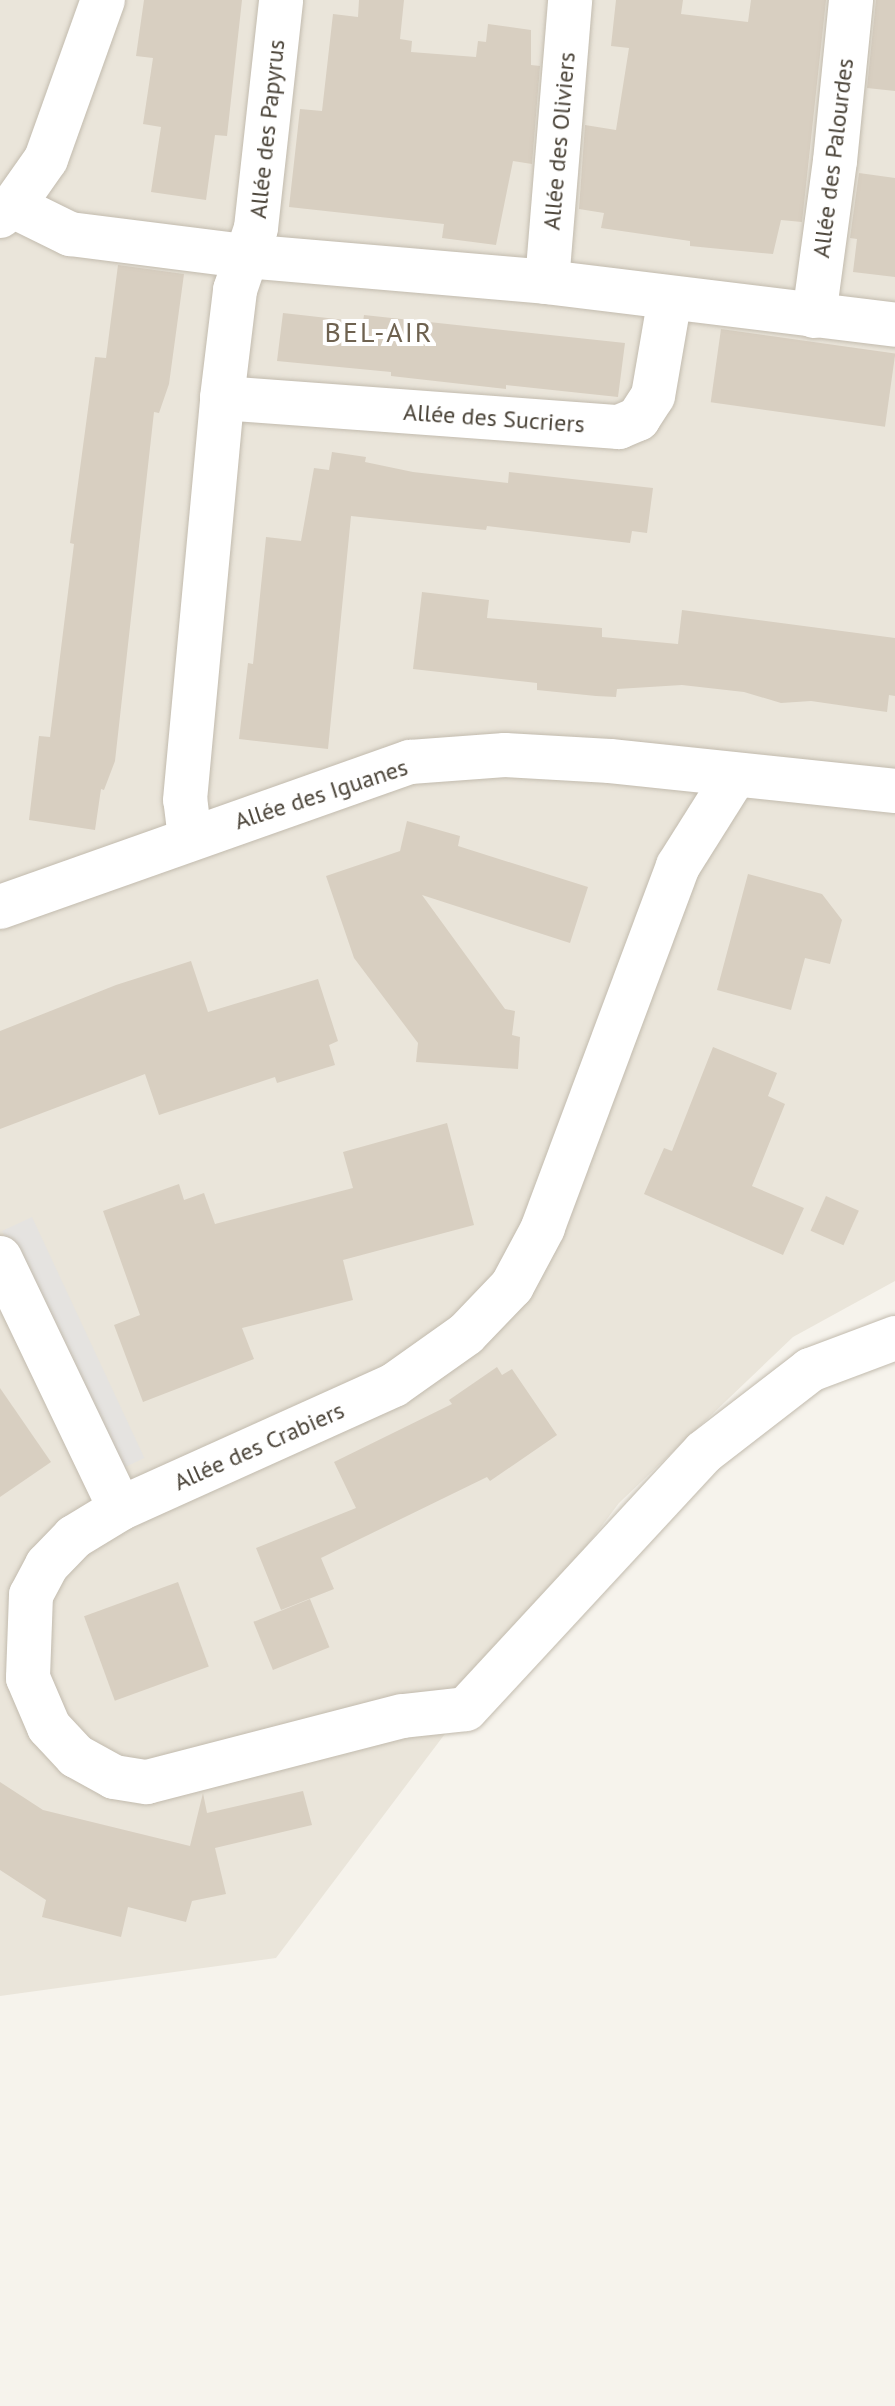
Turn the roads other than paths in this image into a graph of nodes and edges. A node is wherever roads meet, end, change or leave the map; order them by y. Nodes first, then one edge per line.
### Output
1 (103, 0) edge
2 (281, 0) edge
3 (570, 0) edge
4 (851, 0) edge
5 (6, 211) edge
6 (245, 256) junction
7 (547, 282) junction
8 (670, 298) junction
9 (814, 316) junction
10 (895, 325) edge
11 (222, 398) junction
12 (734, 777) junction
13 (895, 791) edge
14 (190, 838) junction
15 (0, 907) edge
16 (0, 1258) edge
17 (895, 1338) edge
18 (120, 1509) junction

1 - 5 street
2 - 6 street, Allée des Papyrus
3 - 7 street, Allée des Oliviers
4 - 9 street, Allée des Palourdes
5 - 6 street
6 - 7 street
6 - 11 street, Allée des Papyrus
7 - 8 street
8 - 9 street
8 - 11 street, Allée des Sucriers
9 - 10 street
11 - 14 street, Allée des Papyrus
12 - 13 street, Allée des Iguanes
12 - 14 street, Allée des Iguanes
12 - 18 street, Allée des Crabiers
14 - 15 street, Allée des Iguanes
16 - 18 street
17 - 18 street, Allée des Crabiers

